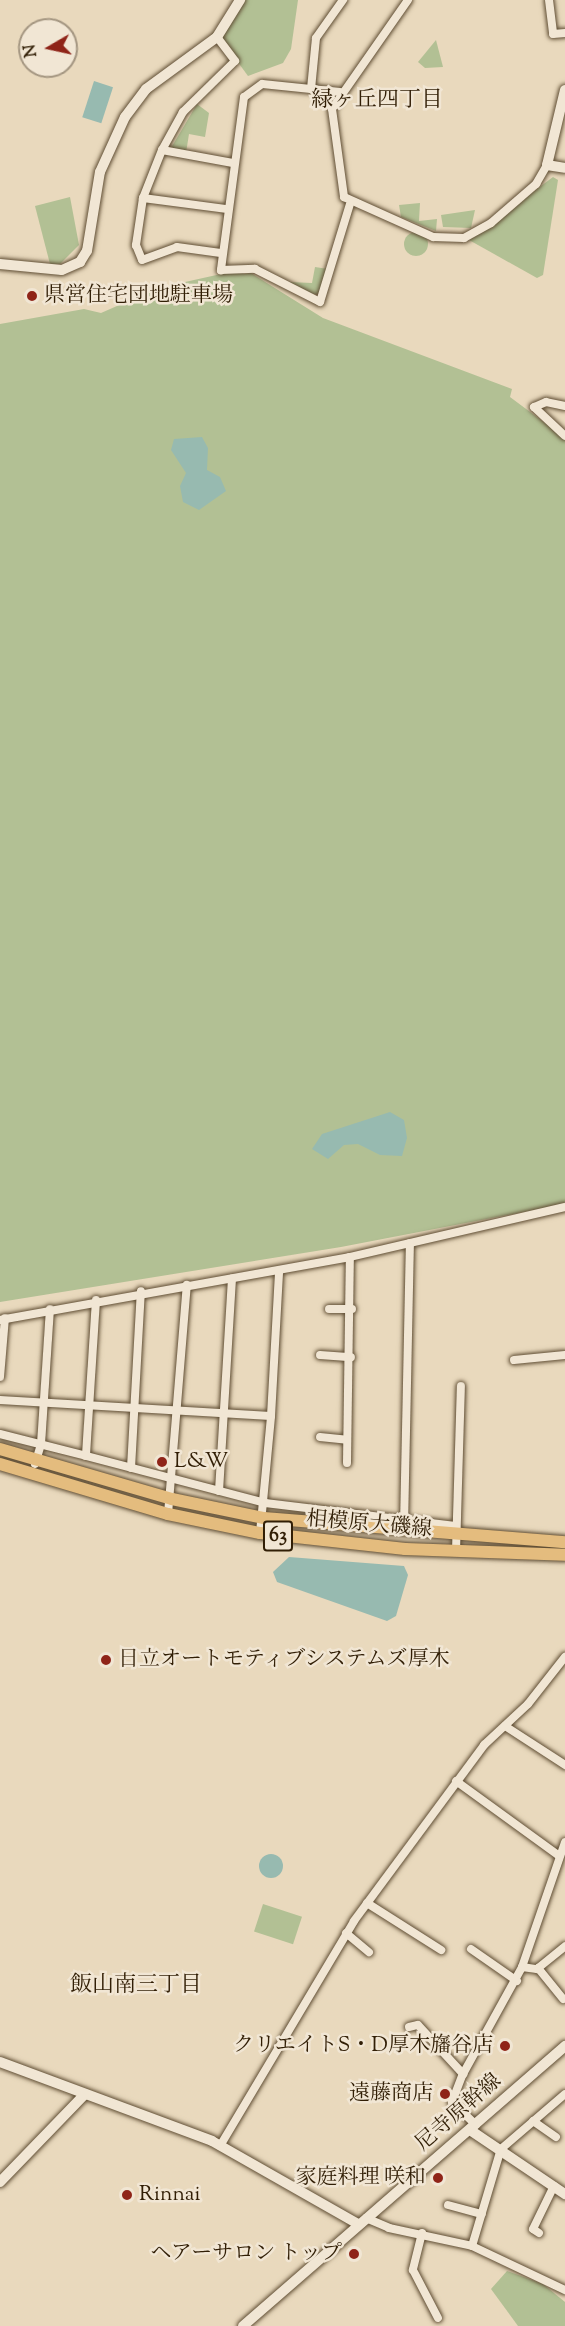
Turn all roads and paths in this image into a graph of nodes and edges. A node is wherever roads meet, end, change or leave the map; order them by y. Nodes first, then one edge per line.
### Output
1 (240, 0) edge
2 (343, 0) edge
3 (407, 0) edge
4 (549, 0) edge
5 (565, 33) edge
6 (217, 37) junction
7 (311, 89) junction
8 (340, 92) junction
9 (564, 96) edge
10 (162, 150) junction
11 (233, 163) junction
12 (546, 165) junction
13 (565, 168) edge
14 (143, 198) junction
15 (350, 204) junction
16 (227, 209) junction
17 (221, 253) junction
18 (0, 264) edge
19 (565, 406) edge
20 (565, 436) edge
21 (565, 1207) edge
22 (410, 1243) junction
23 (350, 1257) junction
24 (279, 1271) junction
25 (232, 1278) junction
26 (187, 1285) junction
27 (141, 1291) junction
28 (96, 1300) junction
29 (50, 1309) junction
30 (329, 1309) dead end
31 (352, 1309) junction
32 (3, 1318) edge
33 (320, 1355) dead end
34 (565, 1355) edge
35 (351, 1357) junction
36 (514, 1360) dead end
37 (0, 1377) edge
38 (461, 1386) dead end
39 (461, 1397) junction
40 (452, 1398) dead end
41 (0, 1400) edge
42 (44, 1402) junction
43 (90, 1404) junction
44 (135, 1407) junction
45 (180, 1410) junction
46 (224, 1413) junction
47 (271, 1416) junction
48 (0, 1434) edge
49 (320, 1437) dead end
50 (347, 1440) junction
51 (41, 1444) junction
52 (0, 1449) edge
53 (86, 1456) junction
54 (36, 1460) junction
55 (346, 1463) dead end
56 (0, 1464) edge
57 (131, 1468) junction
58 (33, 1474) junction
59 (174, 1479) junction
60 (219, 1491) junction
61 (172, 1499) junction
62 (265, 1503) junction
63 (168, 1514) junction
64 (264, 1518) junction
65 (404, 1527) junction
66 (456, 1531) junction
67 (260, 1533) junction
68 (565, 1542) edge
69 (456, 1551) junction
70 (565, 1556) edge
71 (565, 1657) edge
72 (505, 1726) junction
73 (565, 1765) edge
74 (456, 1781) junction
75 (565, 1842) edge
76 (558, 1854) junction
77 (367, 1903) junction
78 (412, 1930) junction
79 (346, 1933) junction
80 (406, 1939) dead end
81 (565, 1946) edge
82 (471, 1949) dead end
83 (441, 1950) dead end
84 (369, 1952) dead end
85 (522, 1967) junction
86 (538, 1968) junction
87 (518, 1981) junction
88 (563, 2000) dead end
89 (409, 2027) dead end
90 (565, 2046) edge
91 (0, 2062) edge
92 (463, 2073) junction
93 (84, 2096) junction
94 (562, 2099) edge
95 (533, 2121) junction
96 (473, 2128) junction
97 (556, 2137) dead end
98 (220, 2146) junction
99 (501, 2150) junction
100 (0, 2182) edge
101 (554, 2186) junction
102 (565, 2194) edge
103 (448, 2205) dead end
104 (482, 2214) junction
105 (362, 2221) junction
106 (422, 2233) junction
107 (539, 2233) dead end
108 (472, 2246) junction
109 (565, 2290) edge
110 (438, 2318) dead end
111 (243, 2326) edge

1 - 6 street
2 - 7 street
3 - 8 street
4 - 5 street
6 - 10 street
6 - 18 street
7 - 8 street
7 - 11 street
8 - 15 street
9 - 12 street
10 - 11 street
10 - 14 street
11 - 16 street
12 - 13 street
12 - 15 street
14 - 16 street
14 - 17 street
15 - 17 street
16 - 17 street
19 - 20 street
21 - 22 street
22 - 23 street
22 - 65 street
23 - 24 street
23 - 31 street
24 - 25 street
24 - 47 street
25 - 26 street
25 - 46 street
26 - 27 street
26 - 45 street
27 - 28 street
27 - 44 street
28 - 29 street
28 - 43 street
29 - 32 street
29 - 42 street
30 - 31 street
31 - 35 street
32 - 37 street
33 - 35 street
34 - 36 street
35 - 50 street
38 - 39 street
39 - 40 street
39 - 66 street
41 - 42 street
42 - 43 street
42 - 51 street
43 - 44 street
43 - 53 street
44 - 45 street
44 - 57 street
45 - 46 street
45 - 59 street
46 - 47 street
46 - 60 street
47 - 62 street
48 - 51 street
49 - 50 street
50 - 55 street
51 - 53 street
51 - 54 street
52 - 54 main road, 相模原大磯線 / 63
53 - 57 street
54 - 58 street
54 - 61 main road, 相模原大磯線 / 63
56 - 58 main road, 相模原大磯線 / 63
57 - 59 street
58 - 63 main road, 相模原大磯線 / 63
59 - 60 street
59 - 61 street
60 - 62 street
61 - 63 street
61 - 64 main road, 相模原大磯線 / 63
62 - 64 street
62 - 65 street
63 - 67 main road, 相模原大磯線 / 63
64 - 65 main road, 相模原大磯線 / 63
64 - 67 street
65 - 66 main road, 相模原大磯線 / 63
66 - 68 main road, 相模原大磯線 / 63
66 - 69 street
67 - 69 main road, 相模原大磯線 / 63
69 - 70 main road, 相模原大磯線 / 63
71 - 72 street
72 - 73 street
72 - 74 street
74 - 76 street
74 - 77 street
75 - 76 street
76 - 85 street
77 - 78 street
77 - 79 street
78 - 80 street
78 - 83 street
79 - 84 street
79 - 98 street
81 - 86 street
82 - 87 street
85 - 86 street
85 - 87 street
86 - 88 street
87 - 92 street
89 - 92 street
90 - 96 street, 尼寺原幹線
91 - 93 street
92 - 96 street
93 - 98 street
93 - 100 street
94 - 95 street
95 - 97 street
95 - 99 street
96 - 99 street
96 - 105 street, 尼寺原幹線
98 - 105 street
99 - 101 street
99 - 104 street
101 - 102 street
101 - 107 street
103 - 104 street
104 - 108 street
105 - 106 street
105 - 111 street, 尼寺原幹線
106 - 108 street
106 - 110 street
108 - 109 street

